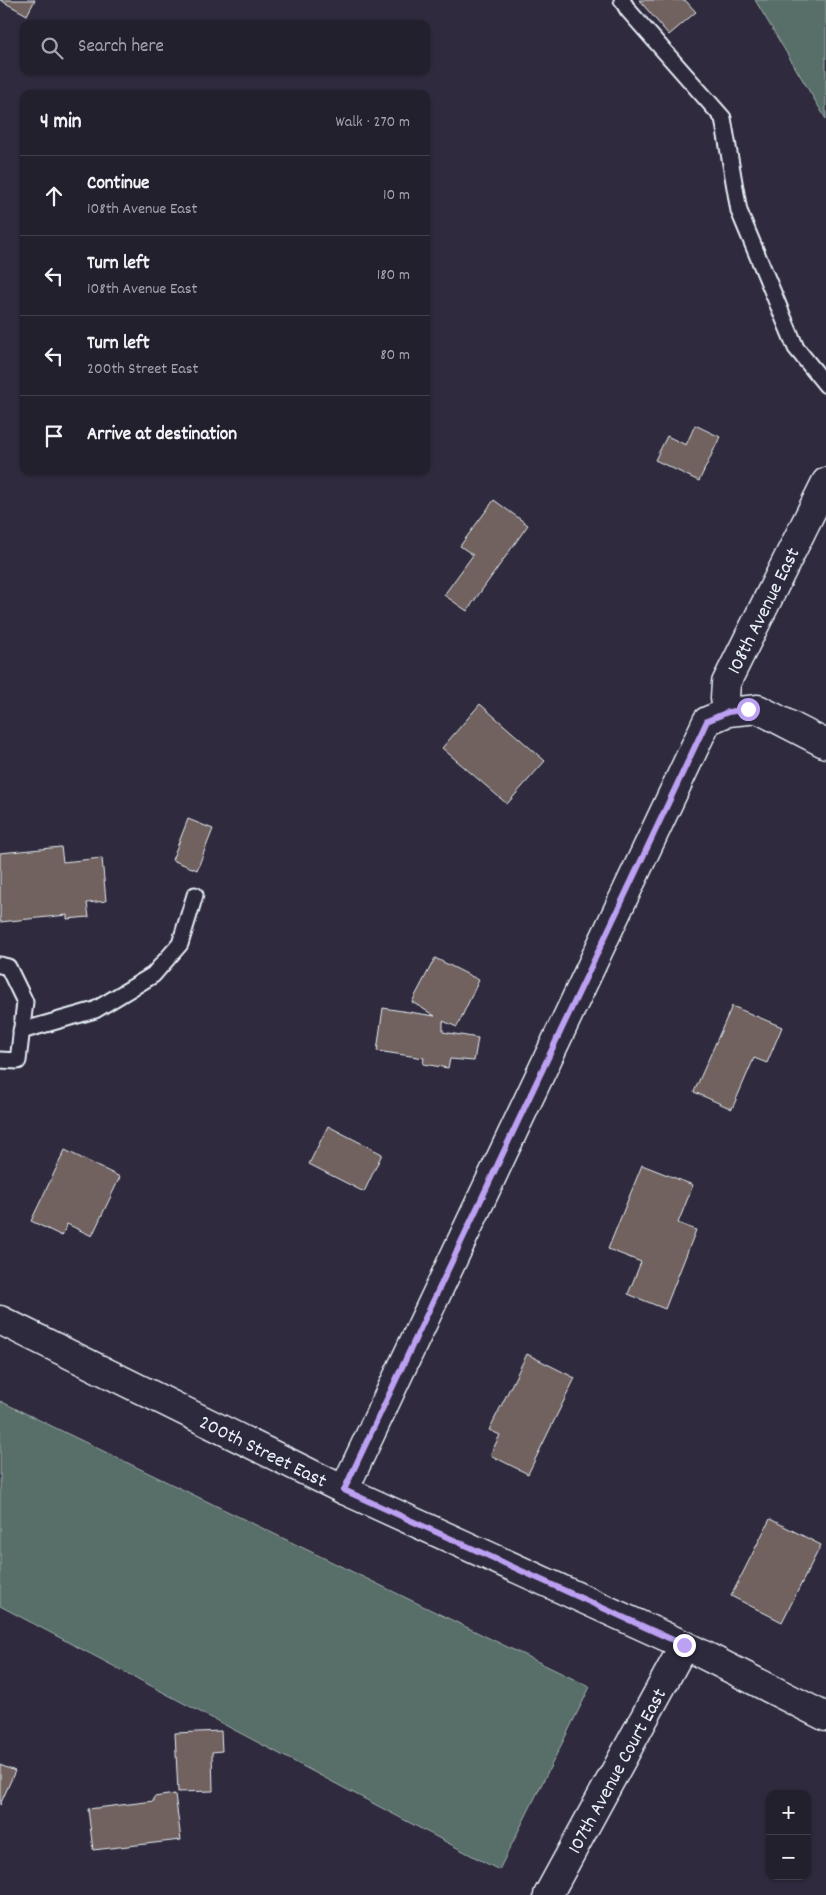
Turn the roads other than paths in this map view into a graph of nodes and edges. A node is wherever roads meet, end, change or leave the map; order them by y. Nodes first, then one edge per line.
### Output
1 (622, 0) edge
2 (826, 385) edge
3 (826, 482) edge
4 (728, 712) junction
5 (826, 744) edge
6 (194, 895) dead end
7 (0, 965) edge
8 (21, 1031) junction
9 (0, 1060) edge
10 (0, 1320) edge
11 (344, 1490) junction
12 (684, 1645) junction
13 (826, 1717) edge
14 (548, 1895) edge

1 - 2 lane
3 - 4 street, 108th Avenue East
4 - 5 street
4 - 11 street
6 - 8 lane
7 - 8 lane
8 - 9 lane
10 - 11 street, 200th Street East
11 - 12 street, 200th Street East
12 - 13 street, 200th Street East
12 - 14 street, 107th Avenue Court East

